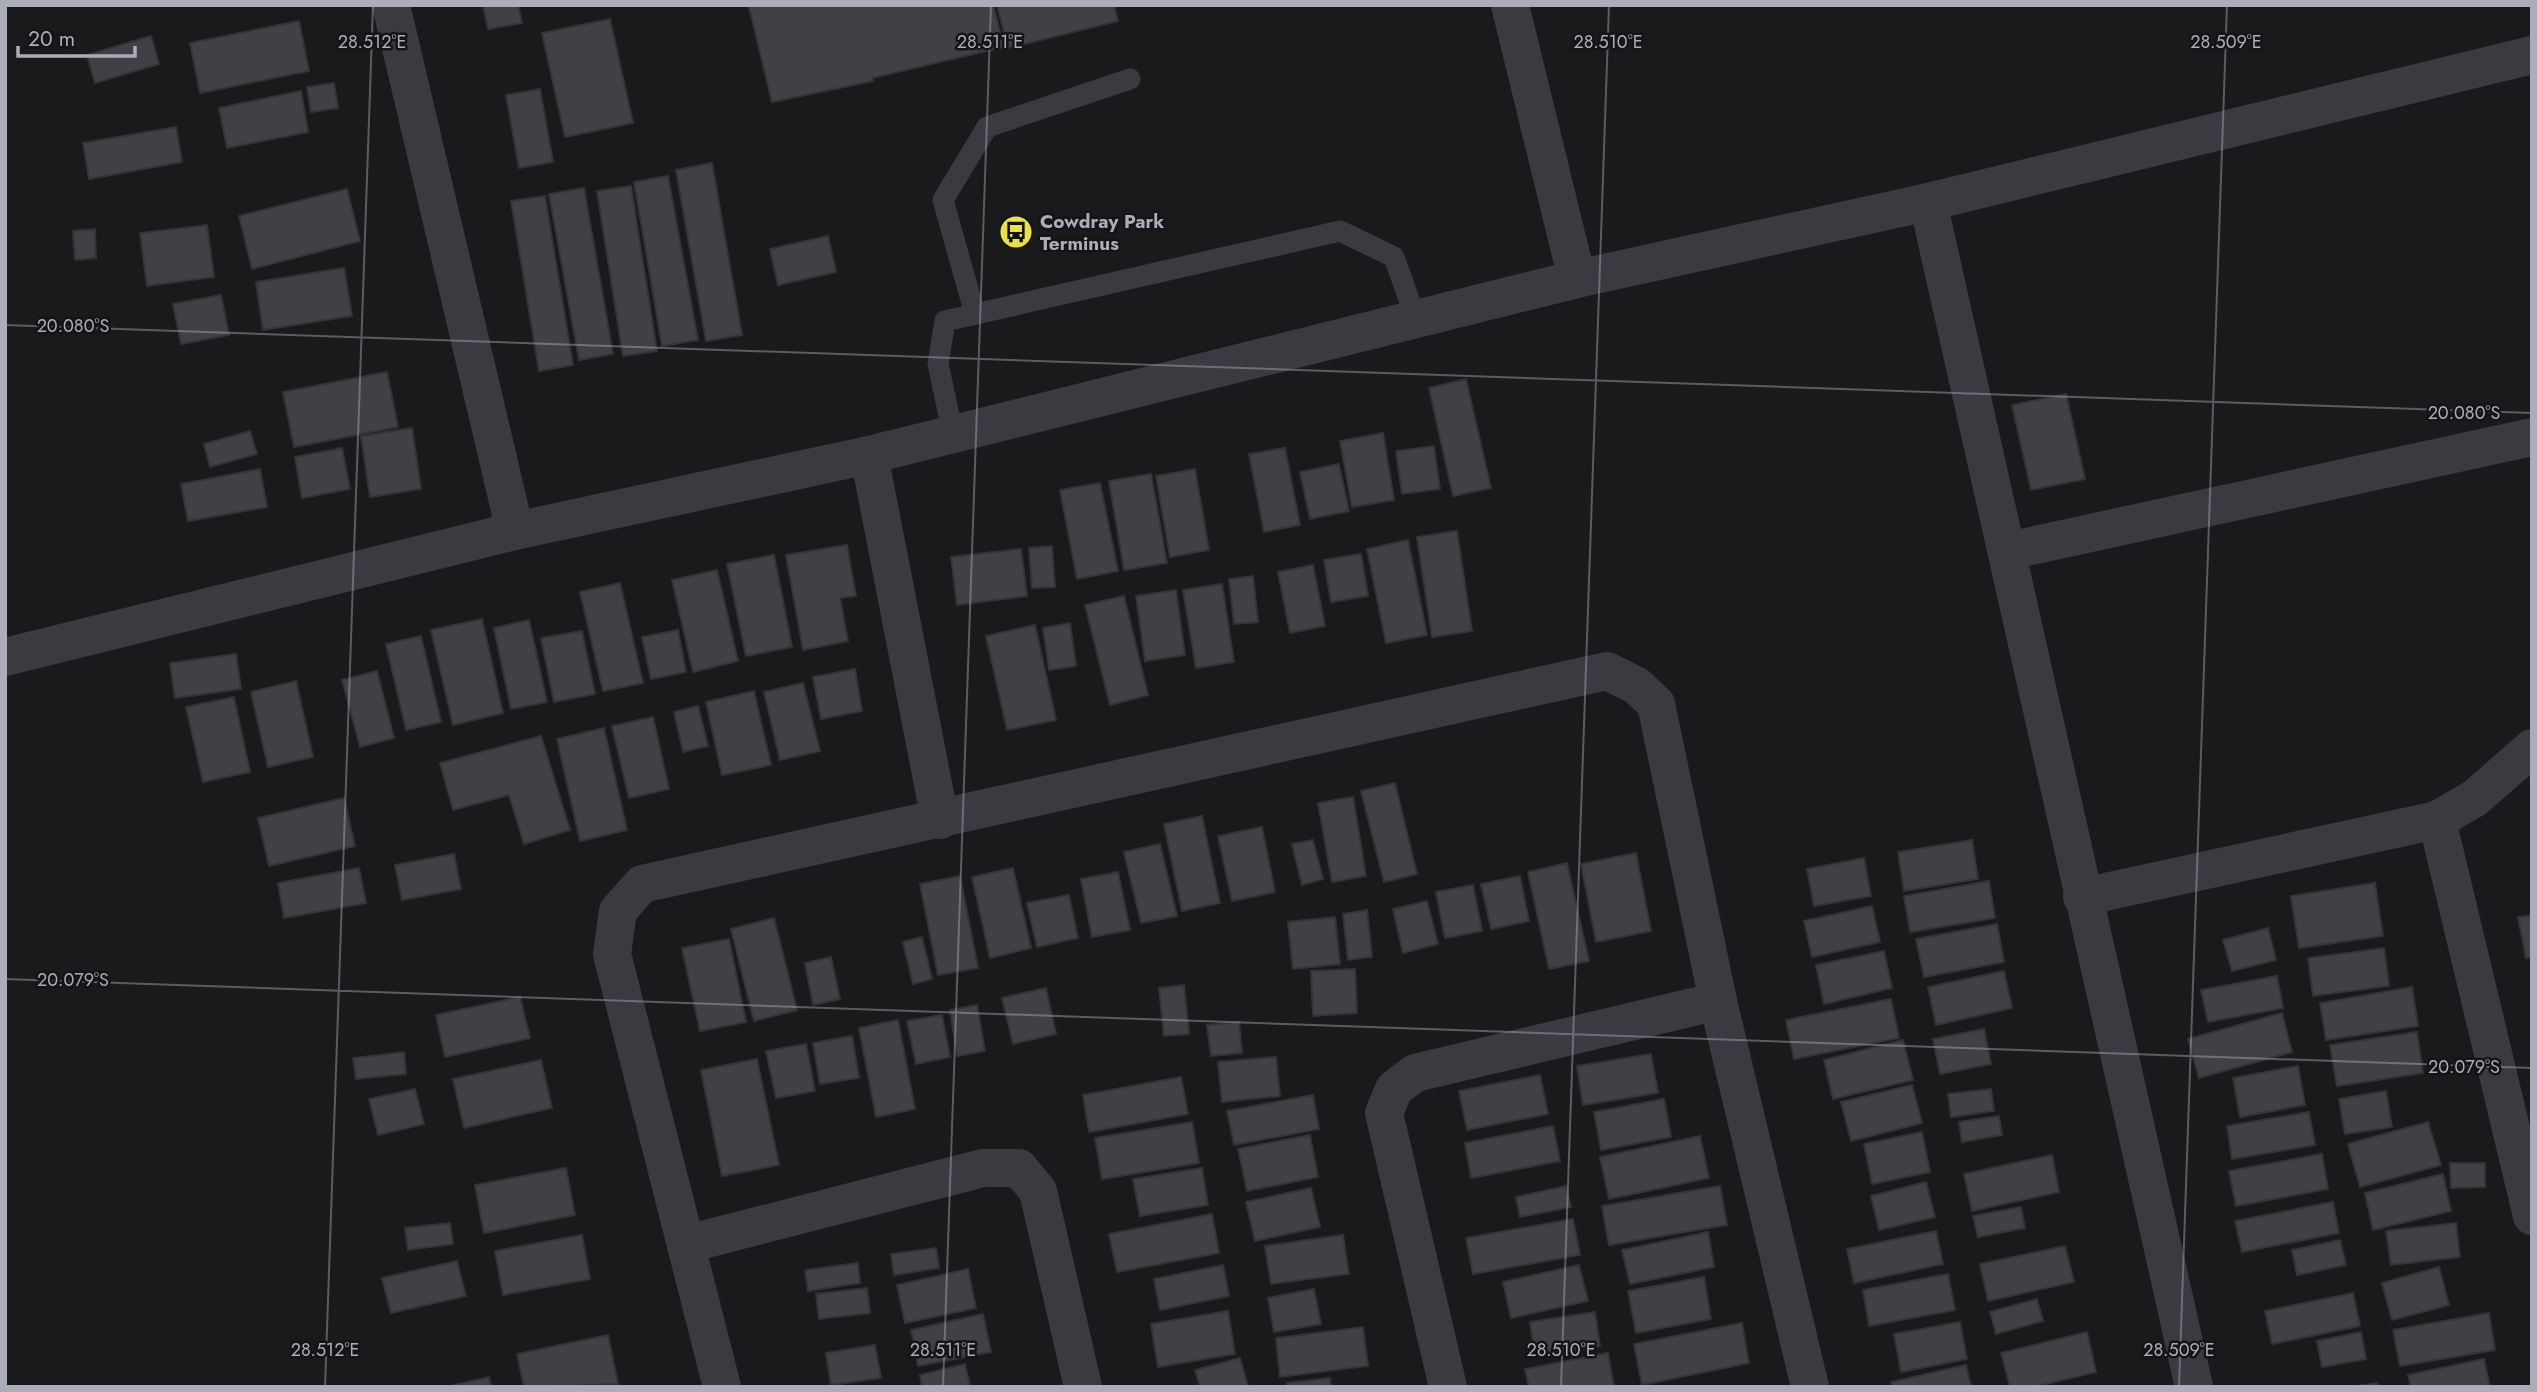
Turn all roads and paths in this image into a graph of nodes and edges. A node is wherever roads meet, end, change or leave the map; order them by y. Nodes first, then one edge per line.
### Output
1 (391, 5) edge
2 (1510, 5) edge
3 (2532, 55) edge
4 (1130, 79) dead end
5 (1928, 202) junction
6 (1577, 279) junction
7 (975, 314) junction
8 (1416, 319) junction
9 (953, 434) junction
10 (2532, 437) edge
11 (869, 455) junction
12 (515, 531) junction
13 (2008, 551) junction
14 (5, 657) edge
15 (2532, 748) edge
16 (940, 820) junction
17 (2437, 820) junction
18 (2082, 897) junction
19 (1718, 1000) junction
20 (2532, 1216) edge
21 (687, 1244) junction
22 (722, 1387) edge
23 (1083, 1387) edge
24 (1448, 1387) edge
25 (1811, 1387) edge
26 (2193, 1387) edge

1 - 12 street
2 - 6 street
3 - 5 street
4 - 7 lane
5 - 6 street
5 - 13 street
6 - 8 street
7 - 8 lane
7 - 9 lane
8 - 9 street
9 - 11 street
10 - 13 street
11 - 12 street
11 - 16 street
12 - 14 street
13 - 18 street
15 - 17 street
16 - 19 street
16 - 21 street
17 - 18 street
17 - 20 street
18 - 26 street
19 - 24 street
19 - 25 street
21 - 22 street
21 - 23 street

